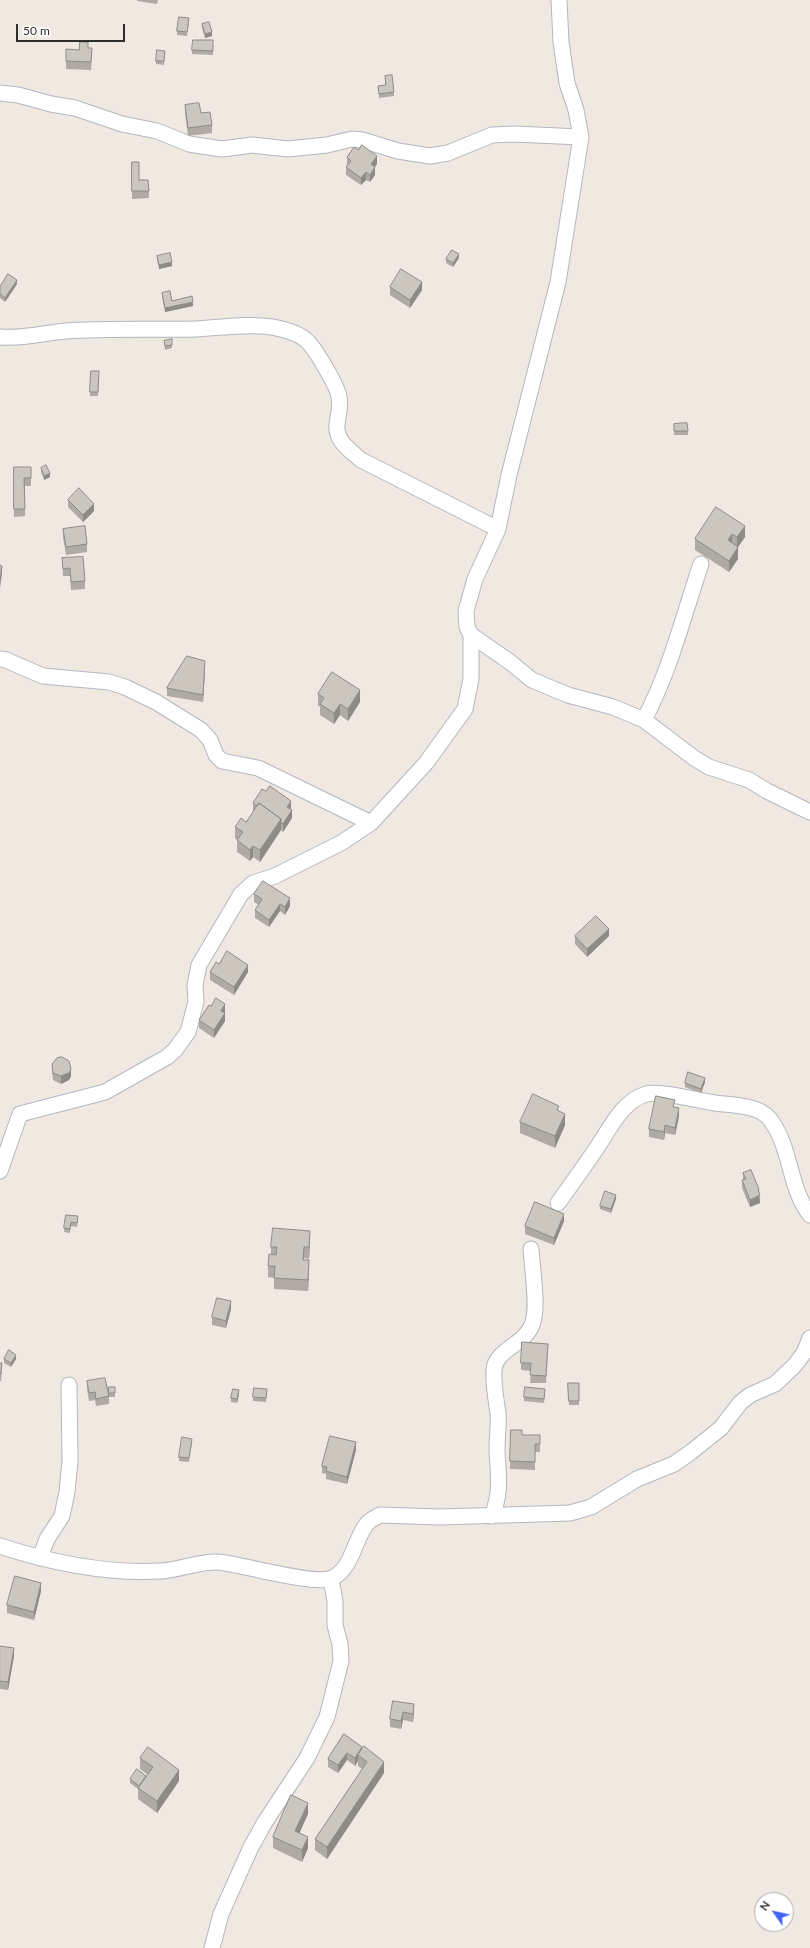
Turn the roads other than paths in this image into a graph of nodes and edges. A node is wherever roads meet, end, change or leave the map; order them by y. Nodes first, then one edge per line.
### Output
1 (559, 0) edge
2 (0, 94) edge
3 (581, 137) junction
4 (0, 337) edge
5 (498, 528) junction
6 (701, 564) dead end
7 (470, 635) junction
8 (0, 659) edge
9 (644, 720) junction
10 (810, 812) edge
11 (371, 823) junction
12 (0, 1170) edge
13 (558, 1203) dead end
14 (810, 1215) edge
15 (531, 1249) dead end
16 (810, 1338) edge
17 (69, 1385) dead end
18 (492, 1516) junction
19 (0, 1546) edge
20 (40, 1558) junction
21 (331, 1579) junction
22 (212, 1948) edge

1 - 3 street
2 - 3 street
3 - 5 street
4 - 5 street
5 - 7 street
6 - 9 street
7 - 9 street
7 - 11 street
8 - 11 street
9 - 10 street
11 - 12 street
13 - 14 street
15 - 18 street
16 - 18 street
17 - 20 street
18 - 21 street
19 - 20 street
20 - 21 street
21 - 22 street

